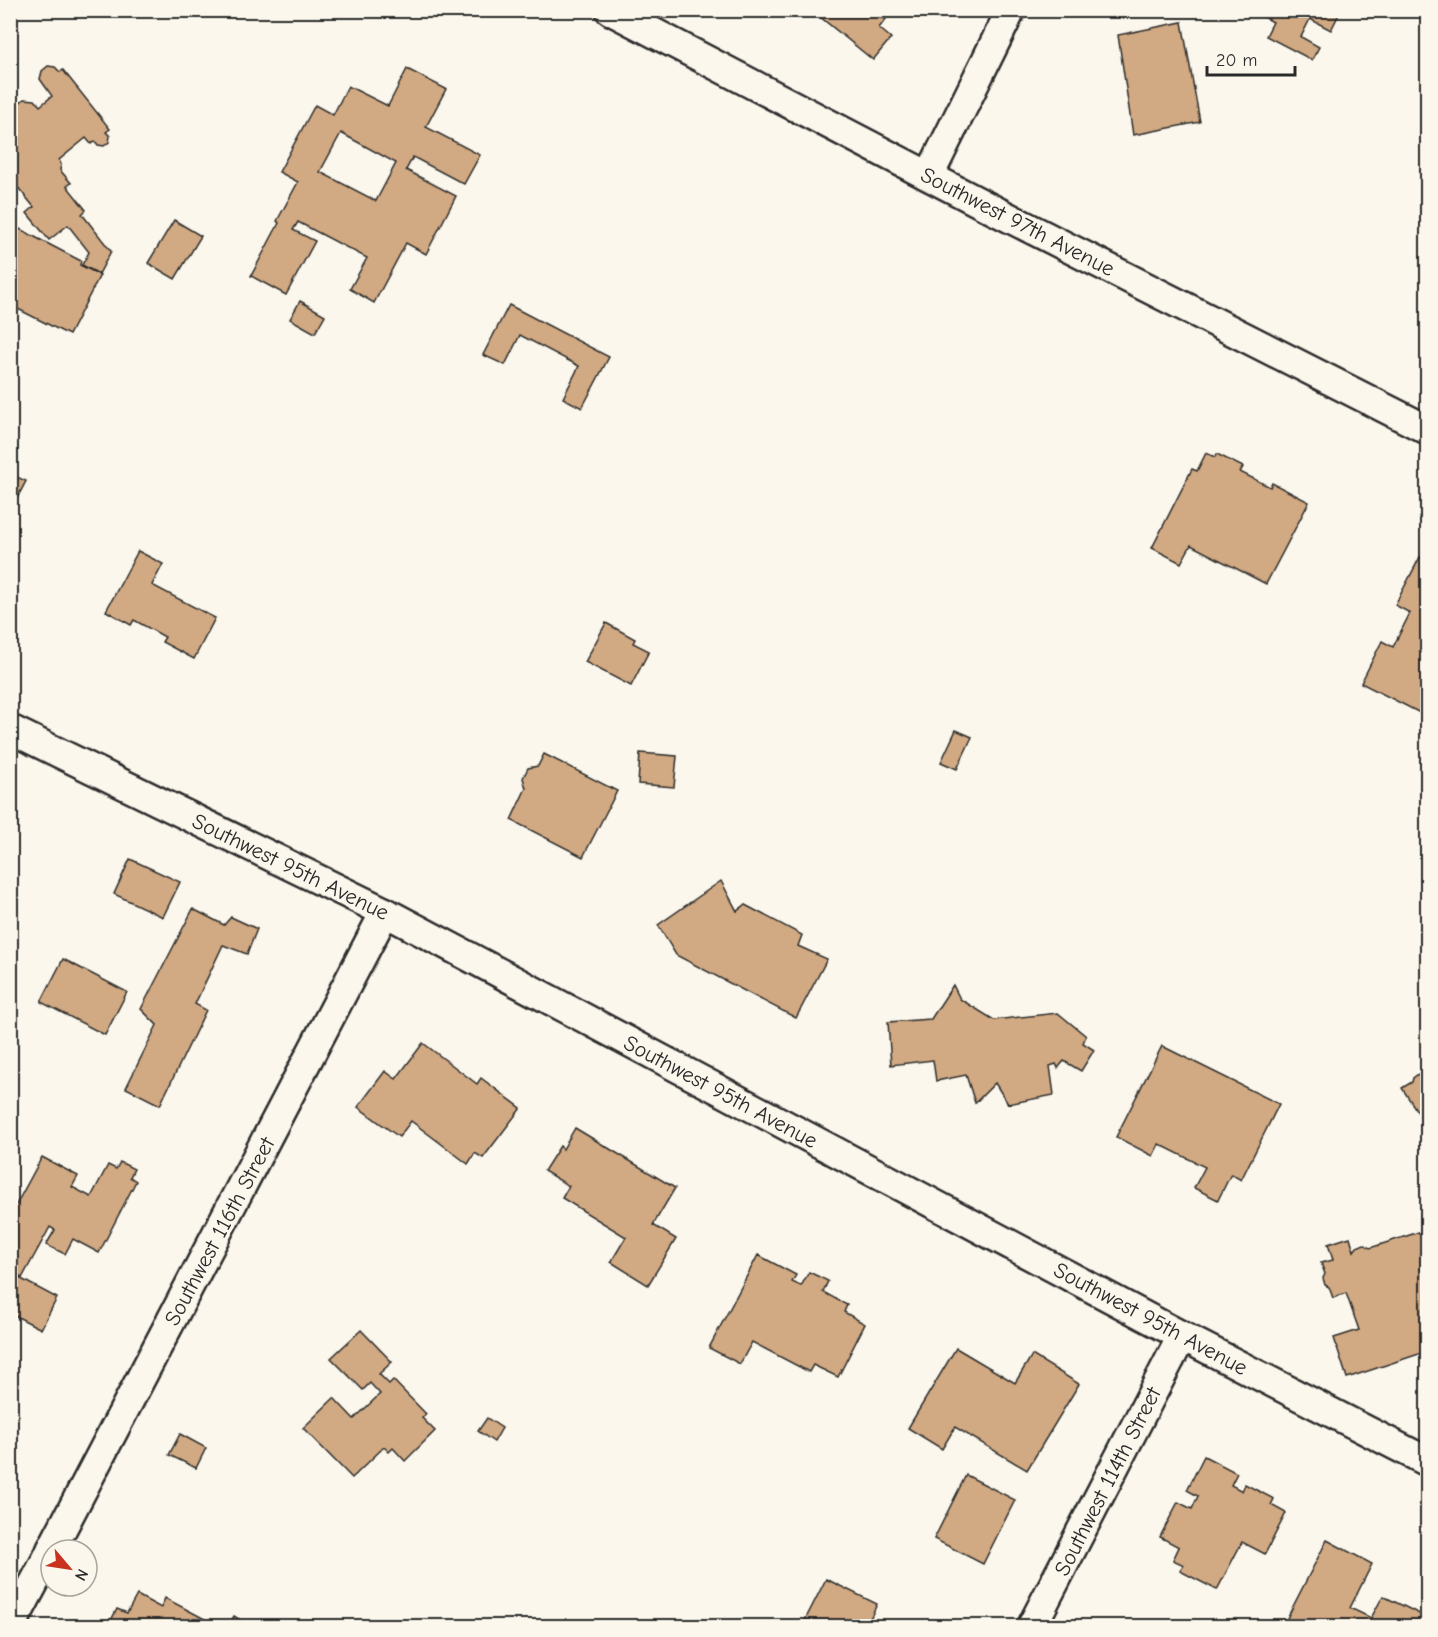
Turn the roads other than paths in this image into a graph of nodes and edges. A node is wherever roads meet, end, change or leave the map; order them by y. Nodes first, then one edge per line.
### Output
1 (610, 10) edge
2 (1011, 10) edge
3 (929, 176) junction
4 (1428, 430) edge
5 (10, 729) edge
6 (385, 912) junction
7 (1182, 1336) junction
8 (1428, 1462) edge
9 (57, 1538) edge
10 (39, 1573) edge
11 (11, 1626) edge
12 (1032, 1626) edge

1 - 3 street, Southwest 97th Avenue
2 - 3 street
3 - 4 street, Southwest 97th Avenue
5 - 6 street, Southwest 95th Avenue
6 - 7 street, Southwest 95th Avenue
6 - 9 street, Southwest 116th Street
7 - 8 street, Southwest 95th Avenue
7 - 12 street, Southwest 114th Street
10 - 11 street, Southwest 116th Street

